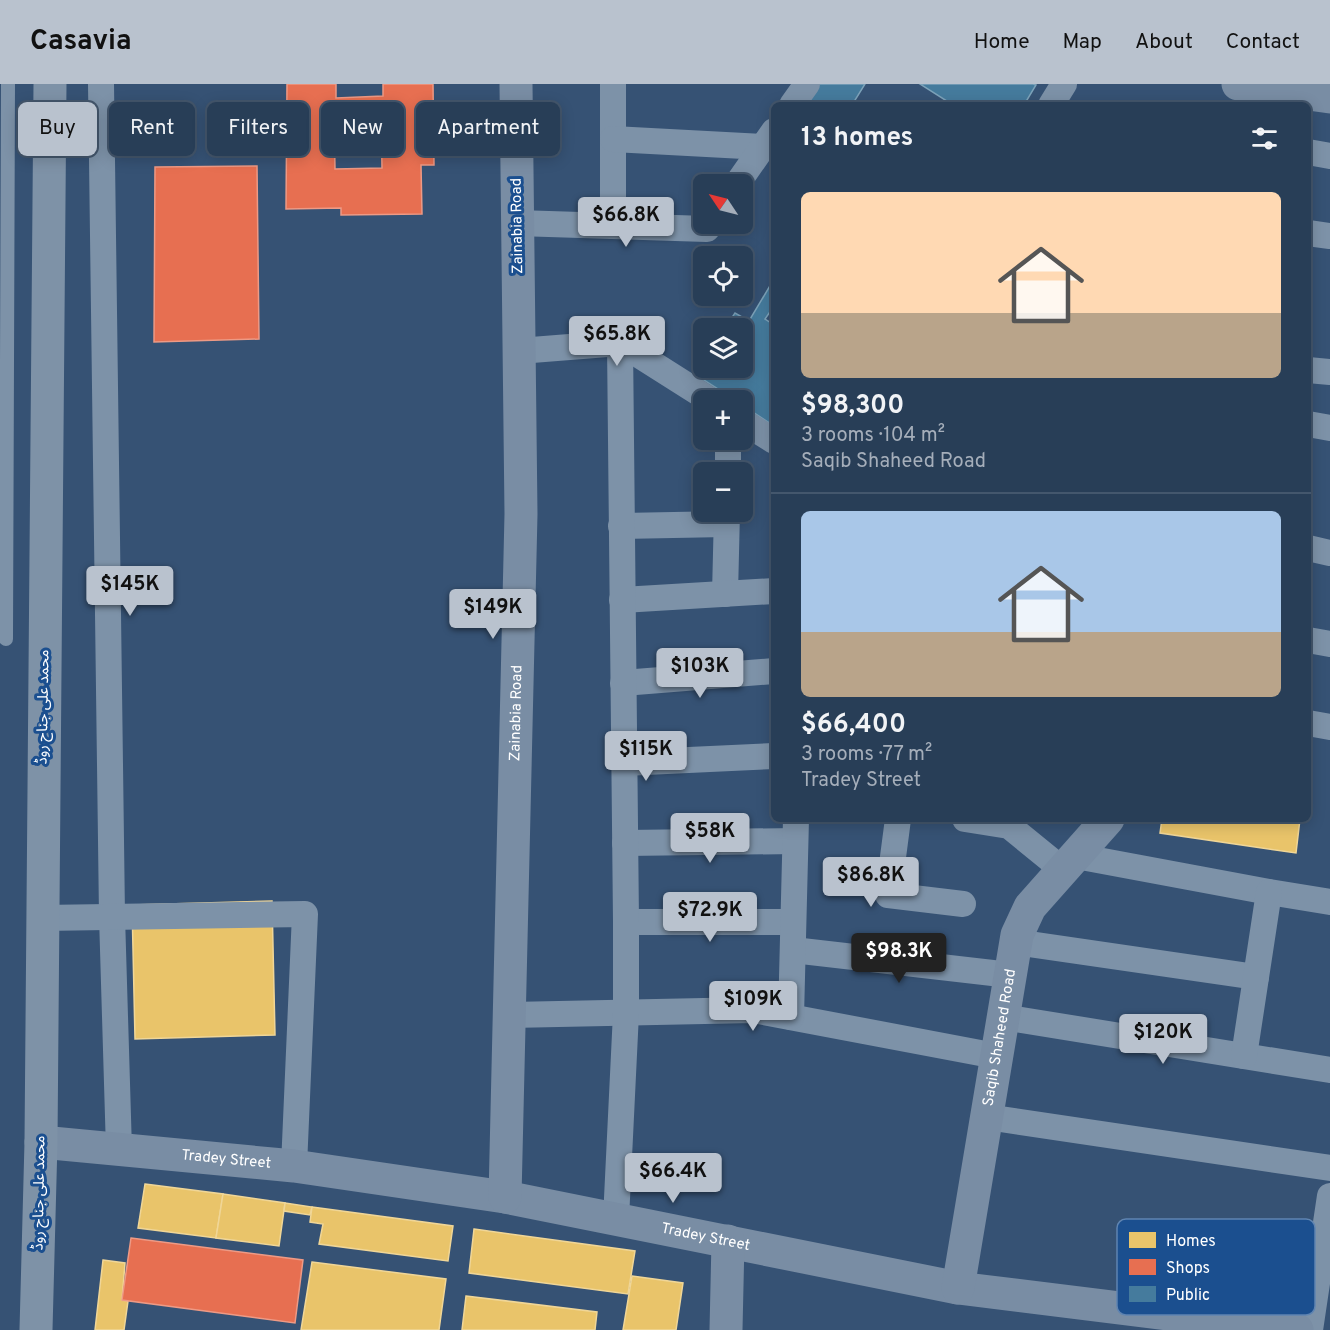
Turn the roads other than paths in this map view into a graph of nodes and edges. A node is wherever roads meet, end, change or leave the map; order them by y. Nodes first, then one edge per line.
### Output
1 (8, 84) edge
2 (50, 84) edge
3 (101, 84) edge
4 (516, 84) edge
5 (613, 84) edge
6 (807, 84) edge
7 (1064, 84) edge
8 (1238, 84) edge
9 (1315, 95) edge
10 (794, 102) edge
11 (1053, 102) edge
12 (613, 139) junction
13 (769, 139) edge
14 (1311, 153) edge
15 (1330, 156) edge
16 (744, 174) edge
17 (518, 223) junction
18 (613, 226) junction
19 (693, 229) edge
20 (1311, 233) edge
21 (1330, 236) edge
22 (620, 343) junction
23 (519, 351) junction
24 (1311, 370) edge
25 (1330, 372) edge
26 (694, 390) edge
27 (1311, 425) edge
28 (753, 428) edge
29 (1330, 428) edge
30 (771, 439) edge
31 (693, 521) edge
32 (727, 522) edge
33 (621, 526) junction
34 (1311, 549) edge
35 (1330, 553) edge
36 (771, 591) edge
37 (725, 594) junction
38 (622, 600) junction
39 (6, 639) dead end
40 (1311, 641) edge
41 (1330, 644) edge
42 (771, 671) edge
43 (623, 683) junction
44 (1311, 724) edge
45 (1330, 727) edge
46 (771, 756) edge
47 (624, 763) junction
48 (898, 822) edge
49 (984, 822) edge
50 (1105, 822) edge
51 (796, 830) edge
52 (625, 843) junction
53 (1069, 863) junction
54 (1269, 892) junction
55 (1330, 902) edge
56 (963, 904) dead end
57 (112, 916) junction
58 (42, 918) junction
59 (626, 922) junction
60 (793, 922) junction
61 (1016, 942) junction
62 (793, 950) junction
63 (1010, 975) junction
64 (1256, 977) junction
65 (626, 1013) junction
66 (510, 1015) junction
67 (791, 1017) junction
68 (1003, 1017) junction
69 (996, 1056) junction
70 (1244, 1056) junction
71 (1330, 1070) edge
72 (987, 1117) junction
73 (41, 1142) junction
74 (118, 1150) junction
75 (294, 1166) junction
76 (1330, 1168) edge
77 (1330, 1196) edge
78 (505, 1197) junction
79 (616, 1219) junction
80 (728, 1241) junction
81 (958, 1288) junction
82 (1315, 1296) edge
83 (1117, 1308) edge
84 (1177, 1315) edge
85 (1312, 1315) edge
86 (36, 1330) edge
87 (726, 1330) edge
88 (1298, 1330) edge
89 (1310, 1330) edge

1 - 39 lane
2 - 58 highway, محمد علی جناح روڈ
3 - 57 street
4 - 17 street, Zainabia Road
5 - 12 street
6 - 10 street
7 - 11 street
8 - 9 street
12 - 13 street
12 - 18 street
13 - 16 street
14 - 15 street
17 - 18 street
17 - 23 street, Zainabia Road
18 - 19 street
20 - 21 street
22 - 23 street
22 - 26 street
22 - 33 street
23 - 66 street, Zainabia Road
24 - 25 street
27 - 29 street
28 - 30 street
31 - 33 street
32 - 37 street
33 - 38 street
34 - 35 street
36 - 37 street
37 - 38 street
38 - 43 street
40 - 41 street
42 - 43 street
43 - 47 street
44 - 45 street
46 - 47 street
47 - 52 street
48 - 56 street
49 - 53 street
50 - 53 street, Saqib Shaheed Road
51 - 52 street
51 - 60 street
52 - 59 street
53 - 54 street
53 - 61 street, Saqib Shaheed Road
54 - 55 street
54 - 64 street
57 - 58 street
57 - 74 street
57 - 75 street
58 - 73 highway, محمد علی جناح روڈ
59 - 60 street
59 - 65 street
60 - 62 street
61 - 63 street, Saqib Shaheed Road
61 - 64 street
62 - 63 street
62 - 67 street
63 - 68 street, Saqib Shaheed Road
64 - 70 street
65 - 66 street
65 - 67 street
65 - 79 street
66 - 78 street, Zainabia Road
67 - 69 street
68 - 69 street, Saqib Shaheed Road
68 - 70 street
69 - 72 street, Saqib Shaheed Road
70 - 71 street
72 - 76 street
72 - 81 street, Saqib Shaheed Road
73 - 74 street, Tradey Street
73 - 86 highway, محمد علی جناح روڈ
74 - 75 street, Tradey Street
75 - 78 street, Tradey Street
77 - 82 street
78 - 79 street, Tradey Street
79 - 80 street, Tradey Street
80 - 81 street, Tradey Street
80 - 87 street
81 - 83 street, Tradey Street
84 - 88 street, Tradey Street
85 - 89 street

